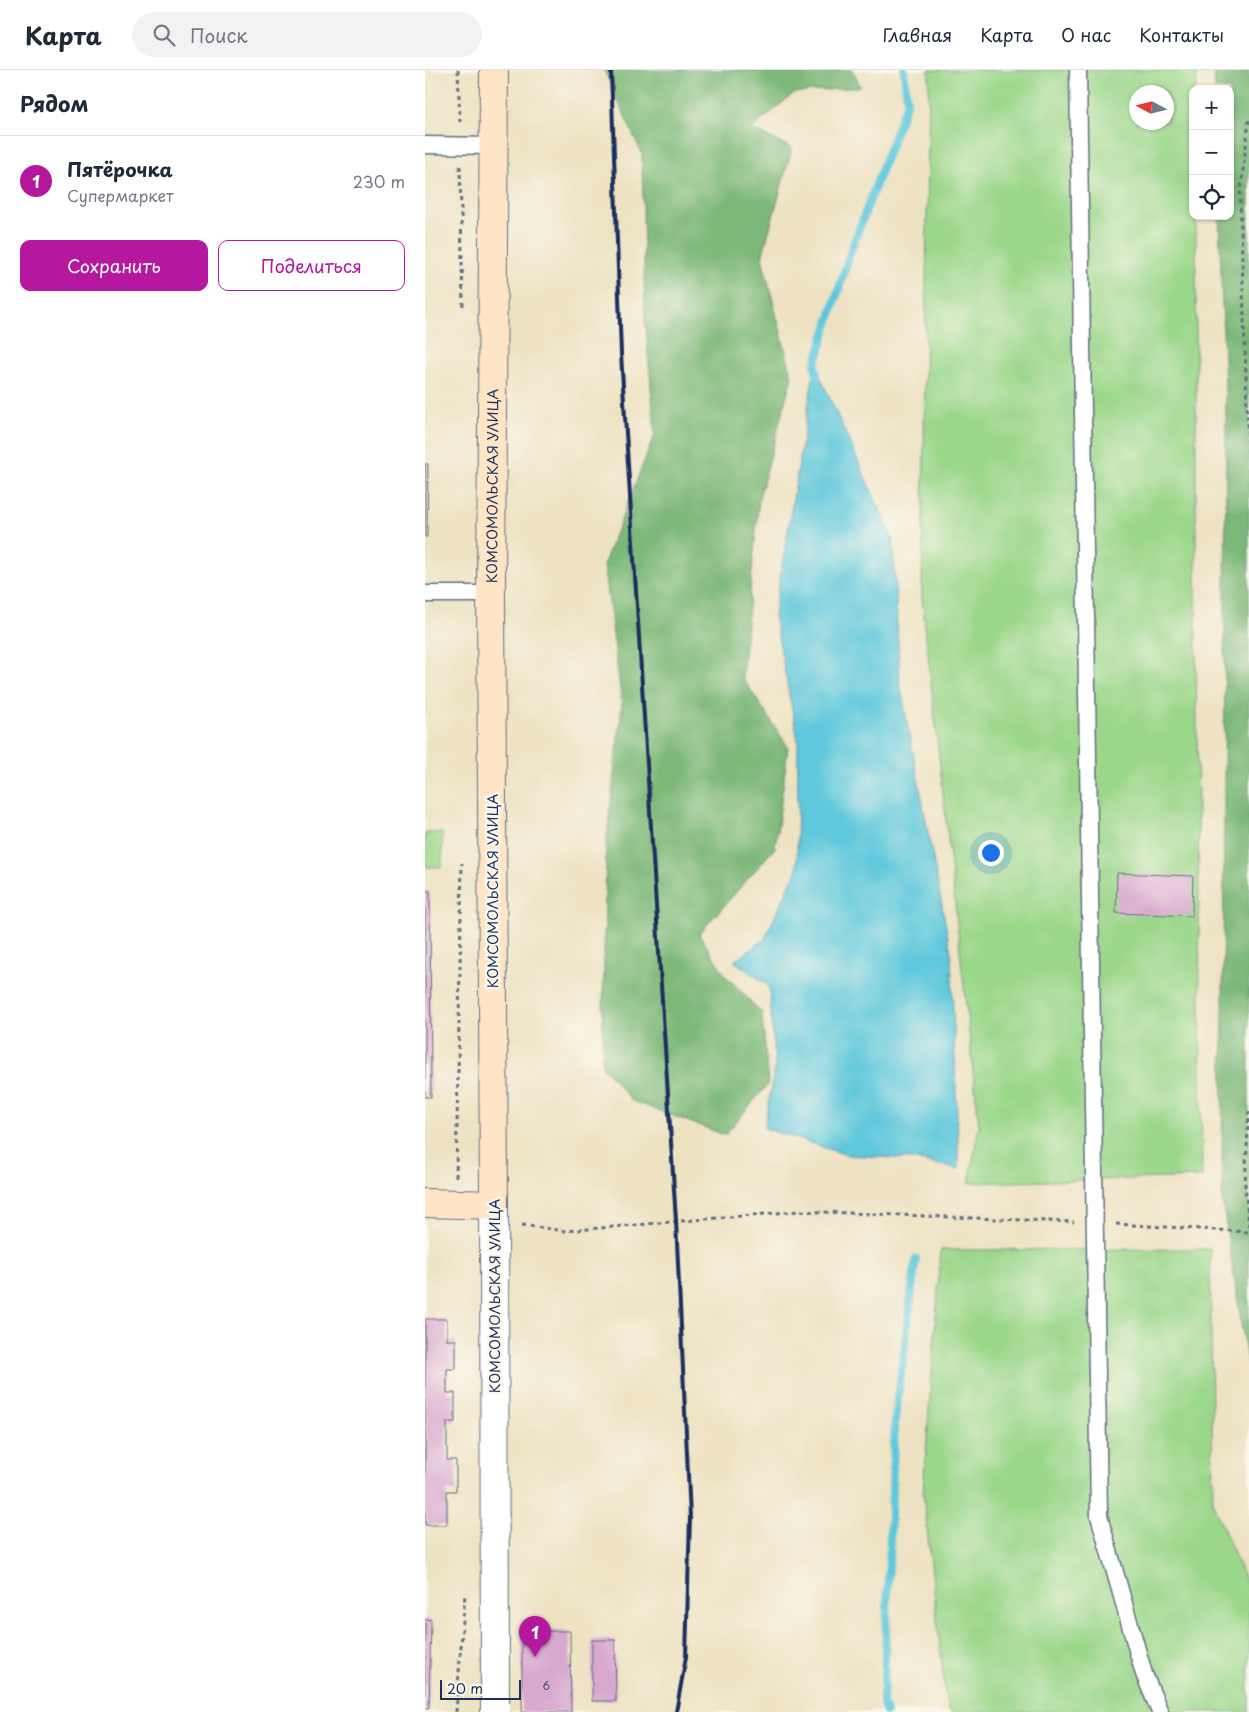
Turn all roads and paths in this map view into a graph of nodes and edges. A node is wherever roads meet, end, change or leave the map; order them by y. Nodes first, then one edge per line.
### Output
1 (494, 70) edge
2 (1078, 70) edge
3 (1249, 120) edge
4 (425, 145) edge
5 (494, 146) junction
6 (1249, 467) edge
7 (425, 594) edge
8 (491, 594) junction
9 (1249, 1111) edge
10 (425, 1203) edge
11 (494, 1213) junction
12 (1095, 1223) junction
13 (1249, 1226) edge
14 (1249, 1232) edge
15 (495, 1712) edge
16 (1160, 1712) edge

1 - 5 street, КОМСОМОЛЬСКАЯ УЛИЦА
2 - 12 lane
3 - 6 path
4 - 5 lane
5 - 8 street, КОМСОМОЛЬСКАЯ УЛИЦА
7 - 8 lane
8 - 11 street, КОМСОМОЛЬСКАЯ УЛИЦА
9 - 13 path
10 - 11 street
11 - 12 path
11 - 15 street, КОМСОМОЛЬСКАЯ УЛИЦА
12 - 14 path
12 - 16 lane

